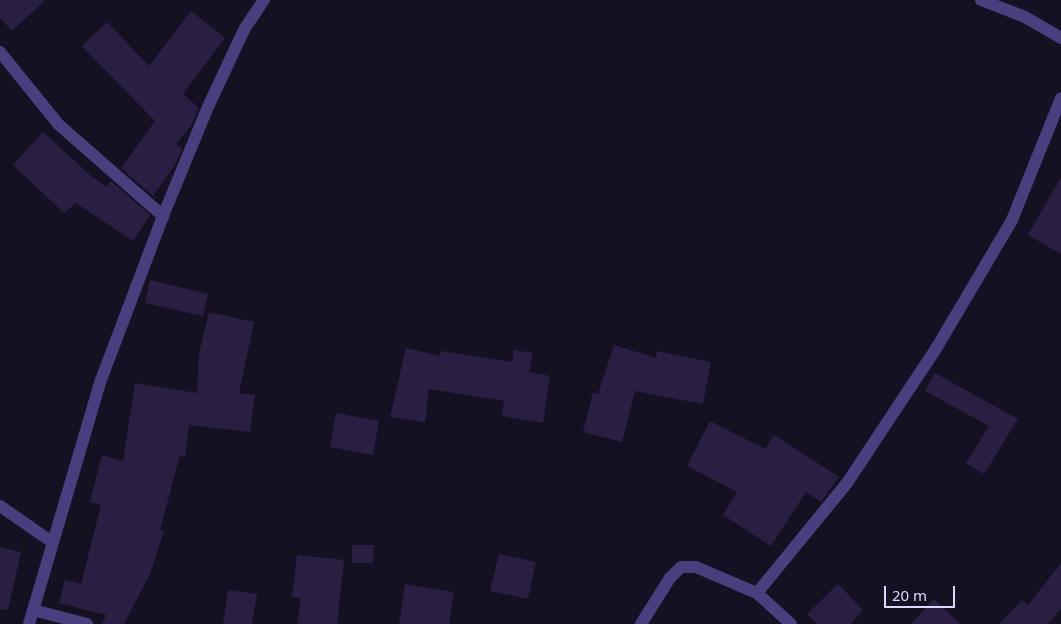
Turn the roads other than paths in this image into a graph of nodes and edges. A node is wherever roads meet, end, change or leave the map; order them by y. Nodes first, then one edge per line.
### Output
1 (264, 0) edge
2 (981, 0) edge
3 (1061, 38) edge
4 (0, 52) edge
5 (1061, 98) edge
6 (163, 216) junction
7 (0, 506) edge
8 (52, 542) junction
9 (757, 593) junction
10 (33, 610) junction
11 (29, 624) edge
12 (88, 624) edge
13 (641, 624) edge
14 (791, 624) edge

1 - 6 street
2 - 3 street
4 - 6 street
5 - 9 street
6 - 8 street
7 - 8 street
8 - 10 street
9 - 13 street
9 - 14 street
10 - 11 street
10 - 12 street

